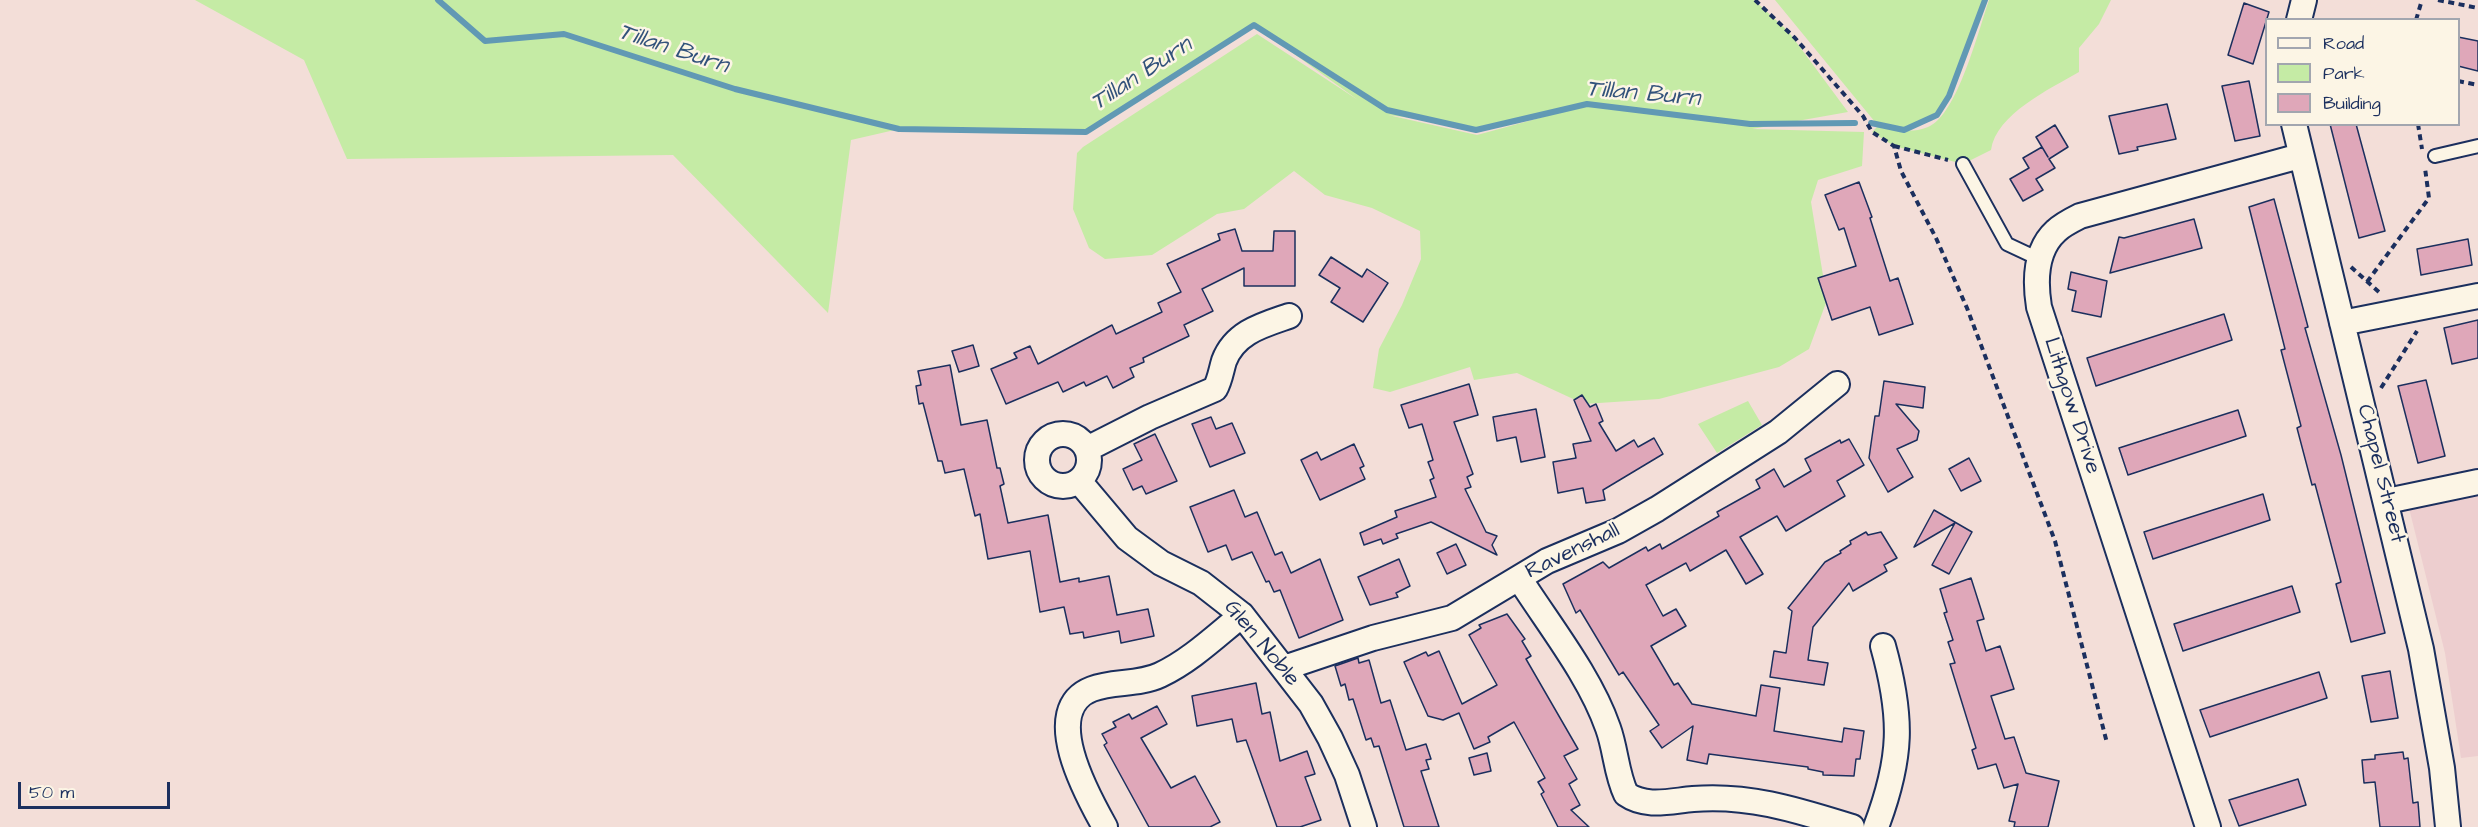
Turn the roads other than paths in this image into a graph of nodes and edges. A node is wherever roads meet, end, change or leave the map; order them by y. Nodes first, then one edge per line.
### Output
1 (2304, 0) edge
2 (2300, 18) edge
3 (2294, 126) edge
4 (2478, 147) edge
5 (2300, 156) junction
6 (2435, 156) dead end
7 (1963, 164) road end
8 (2039, 259) junction
9 (2478, 296) edge
10 (1289, 316) dead end
11 (2342, 323) junction
12 (1838, 384) dead end
13 (1087, 448) junction
14 (1079, 481) junction
15 (2478, 482) edge
16 (2387, 501) junction
17 (1519, 578) junction
18 (1242, 615) junction
19 (1883, 646) dead end
20 (1284, 668) junction
21 (1105, 827) edge
22 (1364, 827) edge
23 (1852, 827) edge
24 (1876, 827) edge
25 (2208, 827) edge
26 (2448, 827) edge

1 - 2 street
3 - 5 street, Chapel Street
4 - 6 lane
5 - 8 street, Lithgow Drive
5 - 11 street, Chapel Street
7 - 8 lane
8 - 25 street, Lithgow Drive
9 - 11 street
10 - 13 street
11 - 16 street, Chapel Street
12 - 17 street, Ravenshall
13 - 14 street
13 - 14 street
14 - 18 street, Glen Noble
15 - 16 street
16 - 26 street, Chapel Street
17 - 20 street, Ravenshall
17 - 23 street
18 - 20 street, Glen Noble
18 - 21 street
19 - 24 street
20 - 22 street, Glen Noble

